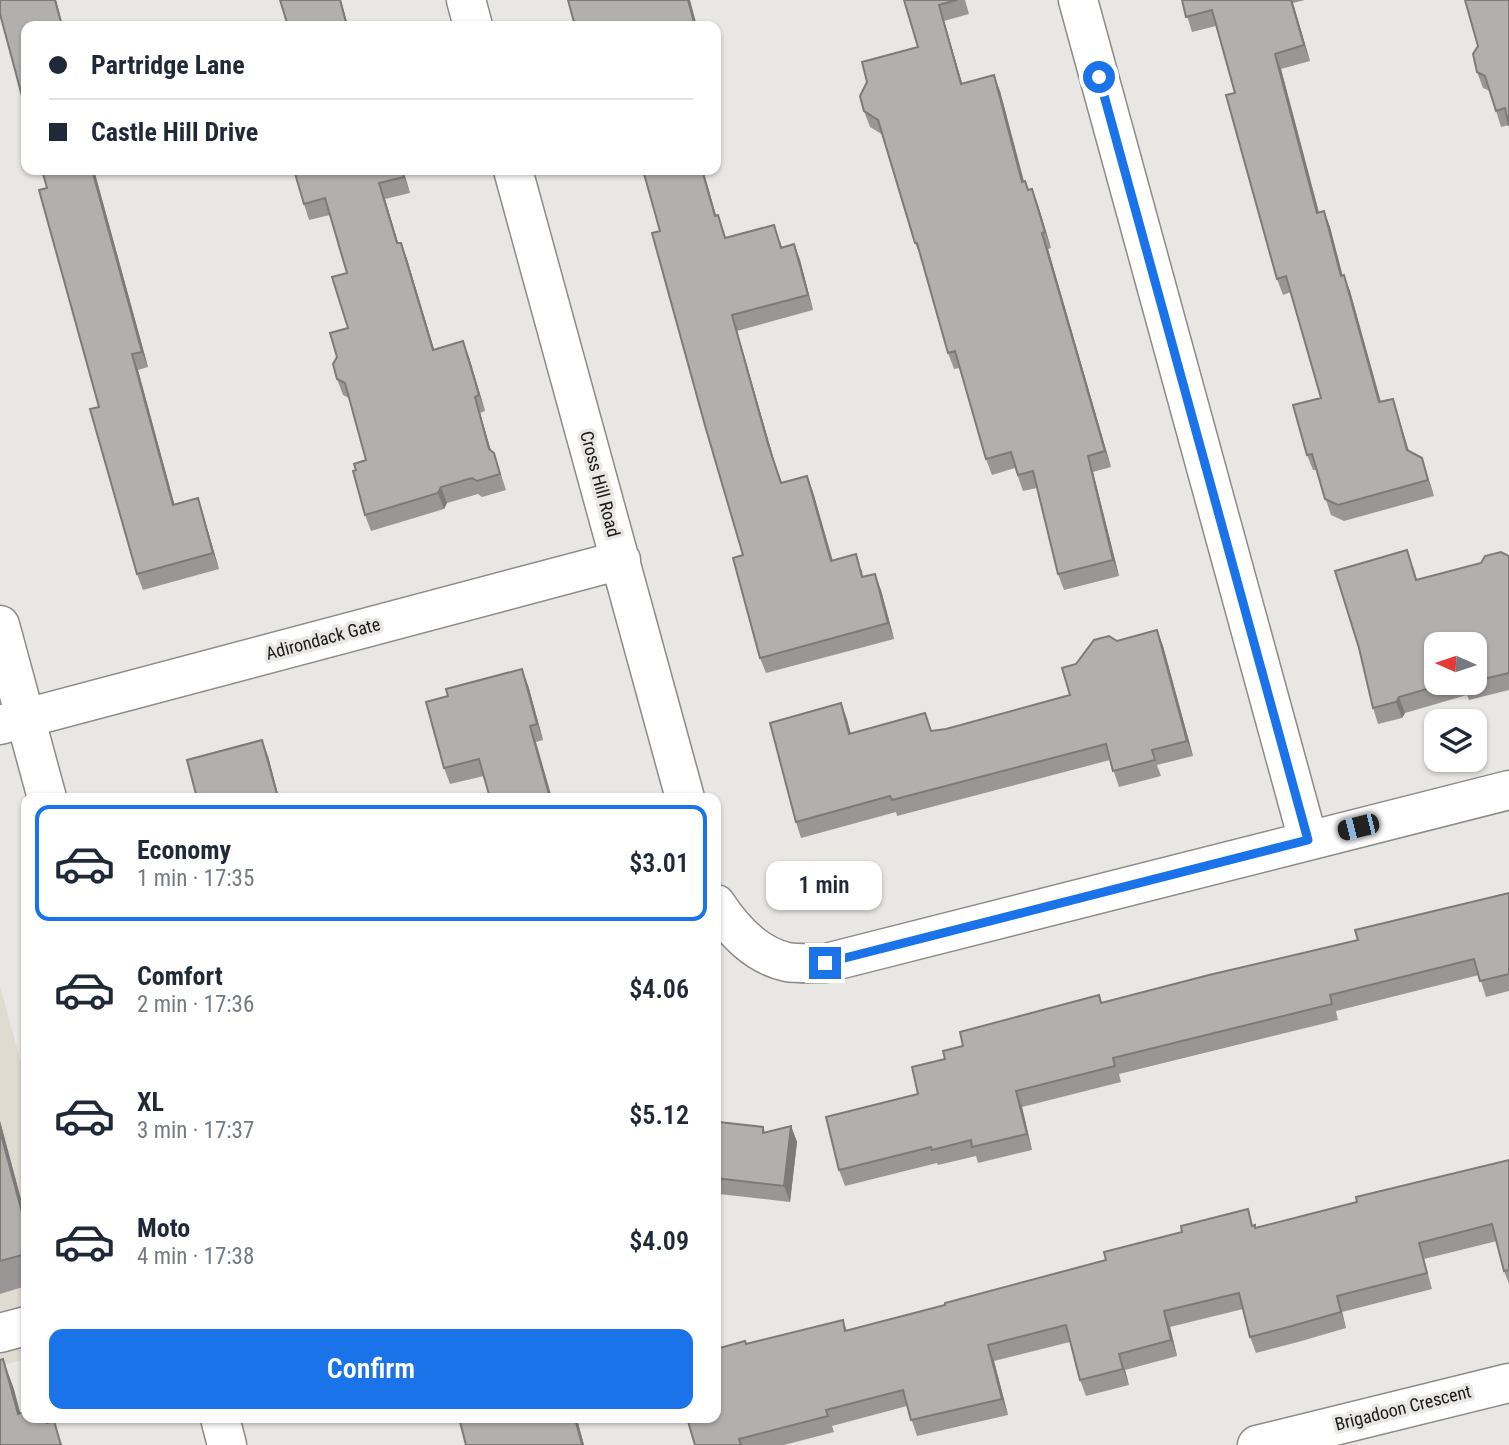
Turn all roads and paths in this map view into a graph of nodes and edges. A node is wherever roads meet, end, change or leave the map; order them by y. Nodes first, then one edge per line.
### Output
1 (466, 0) edge
2 (1078, 0) edge
3 (472, 21) edge
4 (514, 175) edge
5 (621, 560) junction
6 (0, 625) edge
7 (12, 722) edge
8 (1509, 790) edge
9 (45, 793) edge
10 (684, 793) edge
11 (1308, 840) junction
12 (721, 912) edge
13 (21, 1327) edge
14 (0, 1333) edge
15 (1509, 1383) edge
16 (221, 1423) edge
17 (228, 1445) edge
18 (1257, 1445) edge

1 - 3 street
2 - 11 street
4 - 5 street, Cross Hill Road
5 - 7 street, Adirondack Gate
5 - 10 street, Cross Hill Road
6 - 7 street
7 - 9 street
8 - 11 street
11 - 12 street
13 - 14 street
15 - 18 street, Brigadoon Crescent
16 - 17 street

